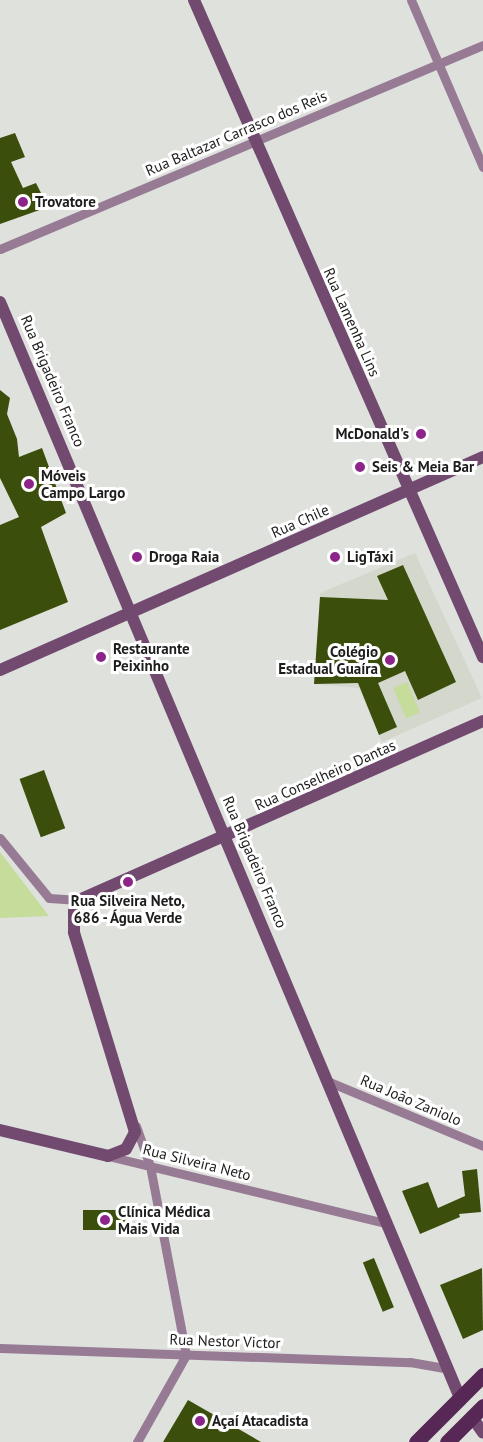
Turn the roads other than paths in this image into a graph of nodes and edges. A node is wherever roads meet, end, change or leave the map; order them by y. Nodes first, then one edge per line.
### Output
1 (194, 0) edge
2 (411, 0) edge
3 (483, 45) edge
4 (438, 64) junction
5 (256, 140) junction
6 (483, 167) edge
7 (0, 249) edge
8 (0, 302) edge
9 (483, 457) edge
10 (409, 489) junction
11 (130, 612) junction
12 (483, 657) edge
13 (0, 669) edge
14 (483, 721) edge
15 (224, 836) junction
16 (0, 838) edge
17 (79, 900) junction
18 (327, 1081) junction
19 (135, 1123) junction
20 (0, 1130) edge
21 (483, 1146) edge
22 (108, 1156) junction
23 (150, 1166) junction
24 (386, 1224) junction
25 (0, 1348) edge
26 (186, 1355) junction
27 (448, 1369) junction
28 (483, 1375) edge
29 (460, 1398) junction
30 (483, 1406) edge
31 (472, 1417) junction
32 (483, 1432) edge
33 (137, 1442) edge
34 (416, 1442) edge
35 (447, 1442) edge

1 - 5 main road, Rua Lamenha Lins
2 - 4 street
3 - 4 street, Rua Baltazar Carrasco dos Reis
4 - 5 street, Rua Baltazar Carrasco dos Reis
4 - 6 street
5 - 7 street, Rua Baltazar Carrasco dos Reis
5 - 10 main road, Rua Lamenha Lins
8 - 11 main road, Rua Brigadeiro Franco
9 - 10 main road, Rua Chile
10 - 11 main road, Rua Chile
10 - 12 main road, Rua Lamenha Lins
11 - 13 main road, Rua Chile
11 - 15 main road, Rua Brigadeiro Franco
14 - 15 main road, Rua Conselheiro Dantas
15 - 17 main road, Rua Conselheiro Dantas
15 - 18 main road, Rua Brigadeiro Franco
16 - 17 street
17 - 19 main road
18 - 21 street, Rua João Zaniolo
18 - 24 main road, Rua Brigadeiro Franco
19 - 22 main road
19 - 23 street
20 - 22 main road, Rua Silveira Neto
22 - 23 street, Rua Silveira Neto
23 - 24 street, Rua Silveira Neto
23 - 26 street
24 - 27 main road, Rua Brigadeiro Franco
25 - 26 street, Rua Nestor Victor
26 - 27 street, Rua Nestor Victor
26 - 33 street
27 - 29 main road, Rua Brigadeiro Franco
28 - 29 main road
29 - 31 main road, Rua Brigadeiro Franco
29 - 34 main road
30 - 31 main road
31 - 32 main road, Rua Brigadeiro Franco
31 - 35 main road

